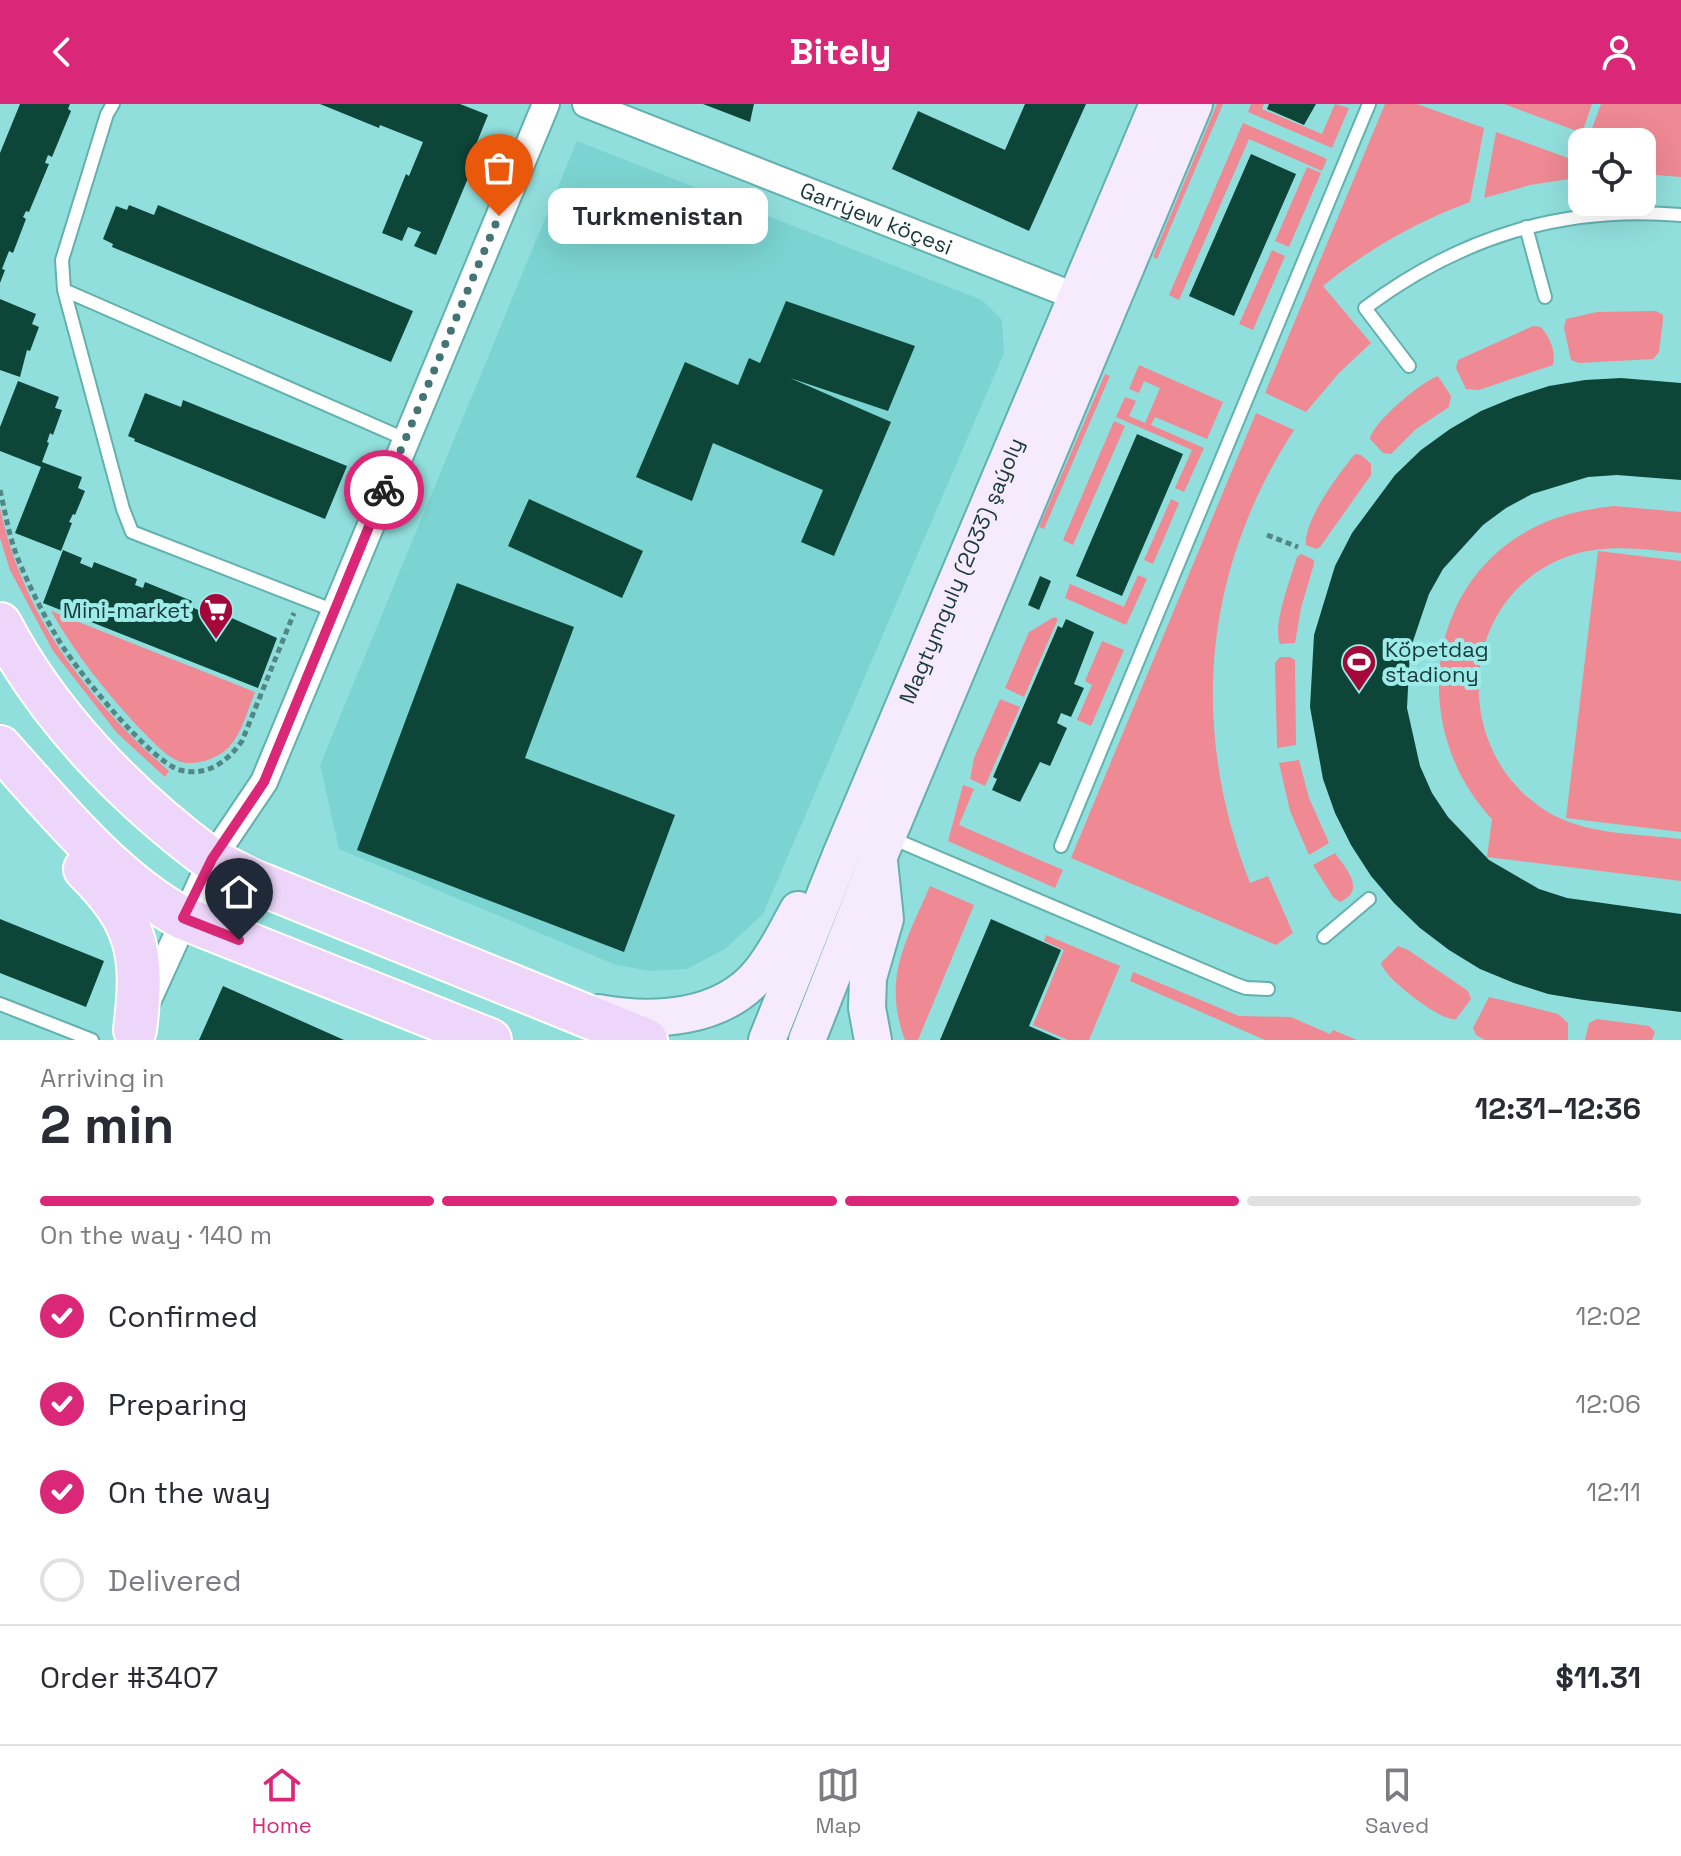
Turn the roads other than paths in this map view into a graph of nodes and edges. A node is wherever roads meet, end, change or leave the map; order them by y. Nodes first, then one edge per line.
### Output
1 (113, 104) edge
2 (546, 104) edge
3 (586, 104) edge
4 (1158, 104) edge
5 (1194, 104) edge
6 (1369, 104) edge
7 (1681, 215) edge
8 (1526, 227) junction
9 (64, 290) junction
10 (1077, 297) junction
11 (1545, 297) dead end
12 (1409, 366) dead end
13 (405, 439) junction
14 (335, 611) junction
15 (0, 624) edge
16 (0, 747) edge
17 (0, 765) edge
18 (883, 846) junction
19 (1061, 846) dead end
20 (841, 855) junction
21 (212, 859) junction
22 (1369, 899) dead end
23 (183, 918) junction
24 (1324, 937) dead end
25 (1268, 989) dead end
26 (0, 1004) edge
27 (563, 1007) junction
28 (134, 1035) edge
29 (92, 1040) edge
30 (490, 1040) edge
31 (646, 1040) edge
32 (767, 1040) edge
33 (807, 1040) edge
34 (873, 1040) edge

1 - 9 lane
2 - 13 street
3 - 10 street, Garrýew köçesi
4 - 10 main road, Magtymguly (2033) şaýoly
5 - 18 main road, Magtymguly (2033) şaýoly
6 - 19 lane
7 - 8 lane
8 - 11 lane
8 - 12 lane
9 - 13 lane
9 - 14 lane
10 - 20 main road, Magtymguly (2033) şaýoly
13 - 14 street
14 - 21 street
15 - 21 main road
16 - 23 main road
17 - 28 main road
18 - 25 lane
18 - 33 main road, Magtymguly (2033) şaýoly
18 - 34 main road
20 - 27 main road
20 - 32 main road, Magtymguly (2033) şaýoly
21 - 23 street
21 - 27 main road
22 - 24 lane
23 - 28 street
23 - 30 main road
26 - 29 lane
27 - 31 main road

